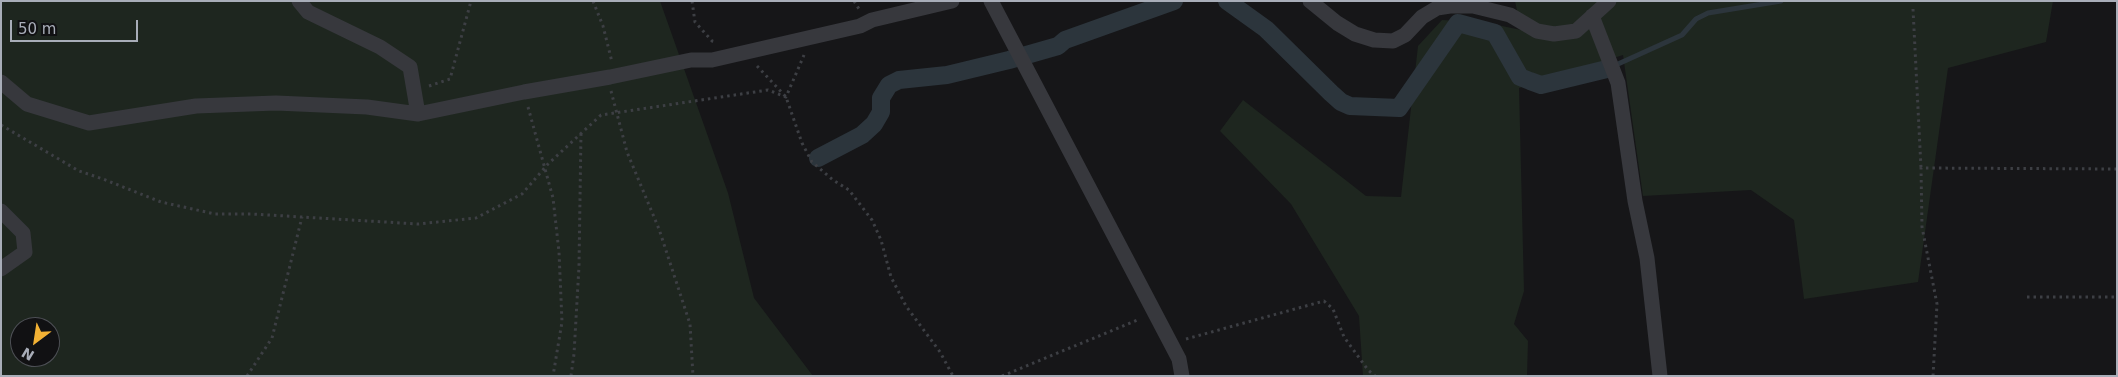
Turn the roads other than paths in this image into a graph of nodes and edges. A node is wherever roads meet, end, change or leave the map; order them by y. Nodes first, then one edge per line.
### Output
1 (299, 1) edge
2 (952, 1) edge
3 (991, 1) edge
4 (1310, 1) edge
5 (1608, 1) edge
6 (1592, 16) junction
7 (1, 82) edge
8 (418, 114) junction
9 (1, 211) edge
10 (1, 269) edge
11 (1182, 376) edge
12 (1660, 376) edge

1 - 8 street
2 - 8 street
3 - 11 street
4 - 6 street
5 - 6 street
6 - 12 street
7 - 8 street
9 - 10 street

